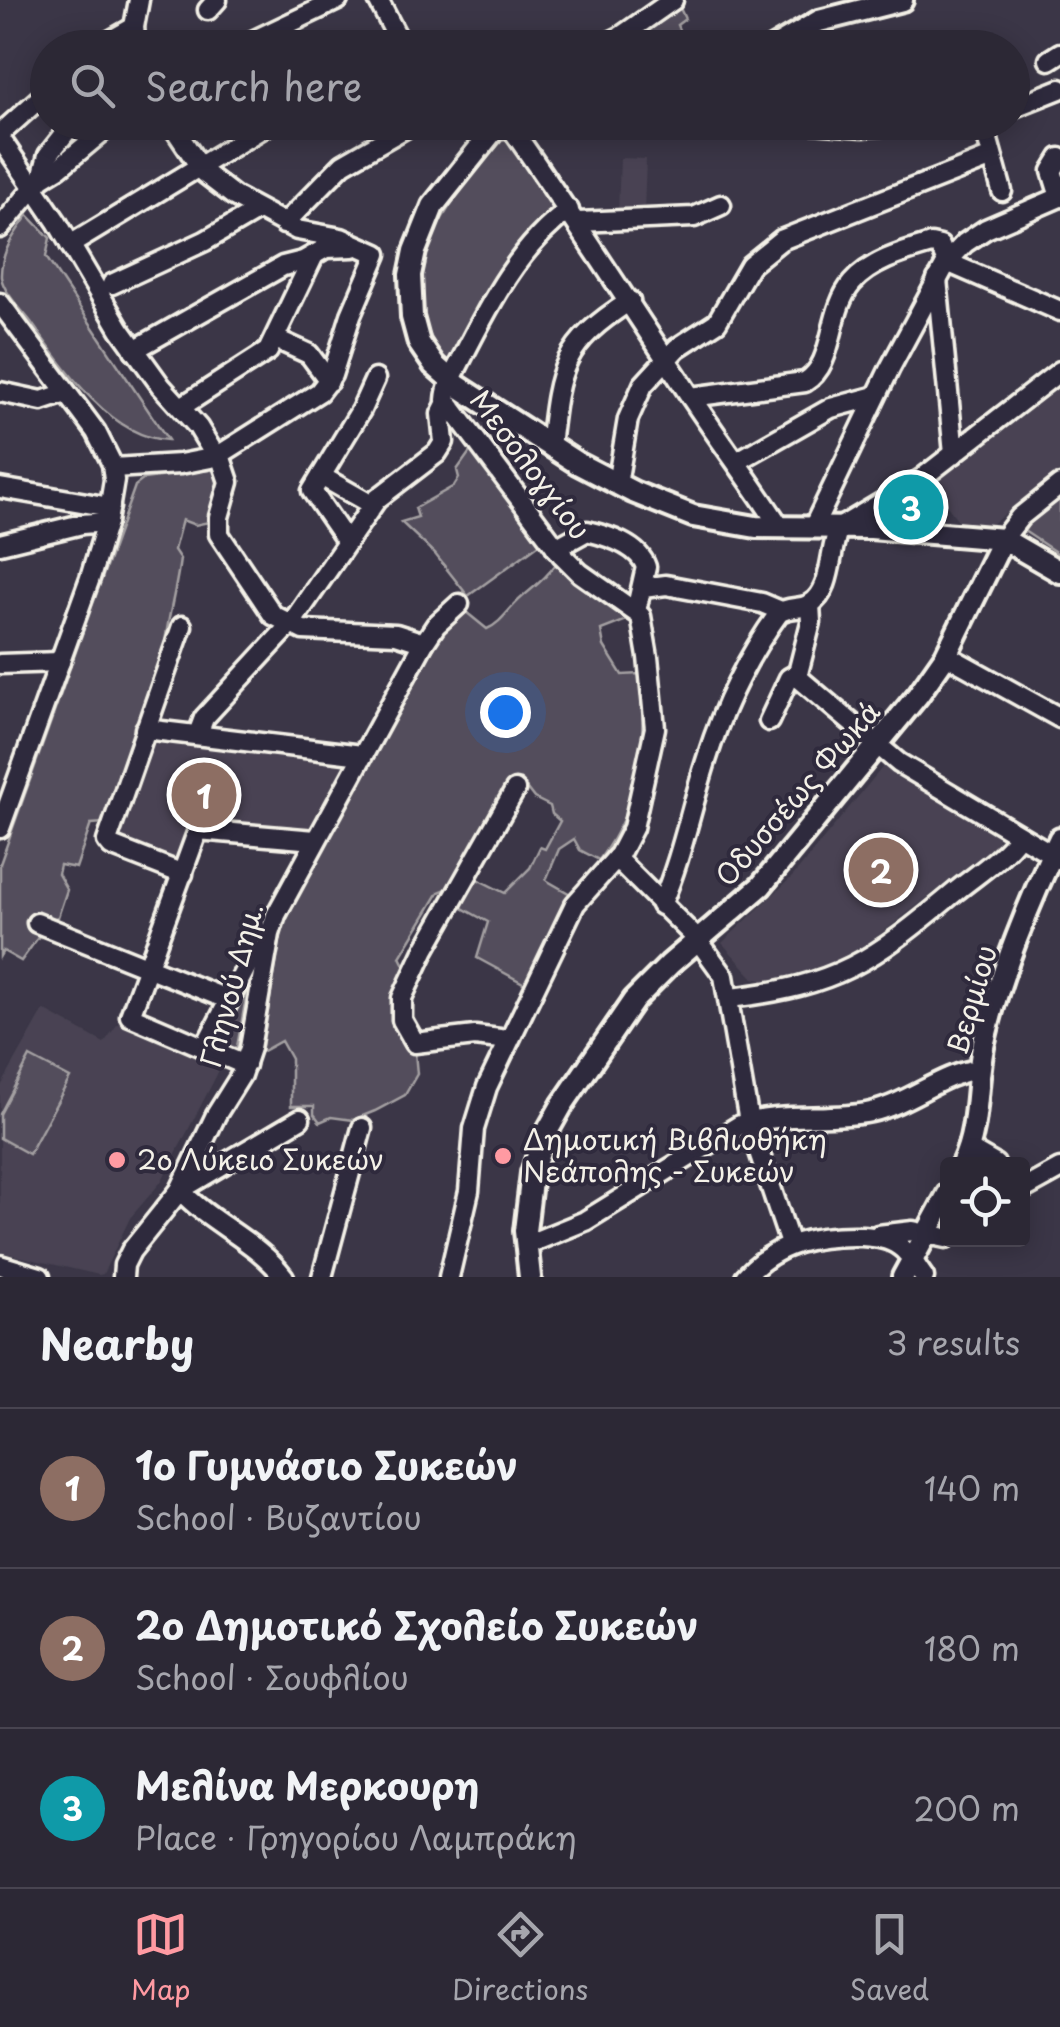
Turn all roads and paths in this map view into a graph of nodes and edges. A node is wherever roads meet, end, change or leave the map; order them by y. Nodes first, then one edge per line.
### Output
1 (139, 0) edge
2 (338, 0) edge
3 (378, 0) edge
4 (673, 0) edge
5 (902, 0) edge
6 (852, 6) edge
7 (134, 27) junction
8 (129, 30) edge
9 (134, 30) edge
10 (276, 30) edge
11 (393, 30) edge
12 (631, 30) edge
13 (804, 30) edge
14 (1060, 88) edge
15 (1030, 100) edge
16 (30, 108) edge
17 (0, 136) edge
18 (60, 140) edge
19 (92, 140) edge
20 (182, 140) edge
21 (243, 140) edge
22 (384, 140) edge
23 (485, 140) edge
24 (520, 140) edge
25 (988, 140) edge
26 (992, 157) junction
27 (1060, 158) edge
28 (199, 166) junction
29 (38, 182) junction
30 (1002, 191) dead end
31 (1060, 197) edge
32 (722, 205) dead end
33 (258, 210) junction
34 (573, 216) junction
35 (284, 224) junction
36 (0, 228) edge
37 (70, 246) junction
38 (355, 246) junction
39 (314, 255) junction
40 (942, 271) junction
41 (112, 284) dead end
42 (630, 301) junction
43 (0, 303) edge
44 (1060, 311) edge
45 (276, 339) junction
46 (134, 350) junction
47 (666, 358) junction
48 (1060, 370) edge
49 (375, 379) dead end
50 (451, 380) junction
51 (329, 381) junction
52 (0, 392) edge
53 (66, 393) junction
54 (876, 396) junction
55 (691, 398) junction
56 (447, 402) junction
57 (180, 407) junction
58 (550, 446) junction
59 (954, 454) junction
60 (218, 456) junction
61 (738, 461) junction
62 (113, 468) junction
63 (321, 476) junction
64 (617, 484) junction
65 (1060, 485) edge
66 (0, 488) edge
67 (887, 499) junction
68 (372, 506) junction
69 (109, 514) junction
70 (780, 528) junction
71 (814, 528) junction
72 (839, 528) junction
73 (888, 530) junction
74 (1003, 539) junction
75 (346, 542) junction
76 (0, 544) edge
77 (556, 548) junction
78 (1060, 572) edge
79 (643, 588) junction
80 (459, 604) dead end
81 (810, 604) junction
82 (636, 611) junction
83 (781, 611) junction
84 (182, 626) dead end
85 (290, 626) junction
86 (424, 643) junction
87 (946, 655) junction
88 (60, 662) junction
89 (0, 664) edge
90 (799, 675) junction
91 (1060, 718) edge
92 (769, 721) dead end
93 (145, 729) junction
94 (198, 734) junction
95 (876, 745) junction
96 (362, 756) junction
97 (6, 790) edge
98 (514, 790) dead end
99 (2, 819) edge
100 (1020, 836) junction
101 (316, 840) junction
102 (1058, 850) edge
103 (616, 858) junction
104 (183, 874) junction
105 (661, 905) junction
106 (38, 924) dead end
107 (698, 940) junction
108 (267, 949) junction
109 (149, 966) junction
110 (728, 998) junction
111 (229, 1000) junction
112 (508, 1040) junction
113 (205, 1046) junction
114 (245, 1065) junction
115 (980, 1070) junction
116 (300, 1119) dead end
117 (749, 1122) junction
118 (362, 1128) dead end
119 (966, 1156) edge
120 (1060, 1169) edge
121 (1030, 1184) edge
122 (180, 1190) junction
123 (940, 1236) edge
124 (872, 1237) junction
125 (940, 1237) edge
126 (790, 1244) junction
127 (526, 1245) junction
128 (0, 1265) edge
129 (913, 1272) edge
130 (40, 1277) edge
131 (123, 1277) edge
132 (284, 1277) edge
133 (322, 1277) edge
134 (449, 1277) edge
135 (530, 1277) edge
136 (745, 1277) edge

1 - 7 street
2 - 10 street
3 - 11 street
4 - 12 street
5 - 6 street
6 - 13 street
7 - 8 street
7 - 9 street
14 - 15 street
16 - 17 street
17 - 29 street
18 - 29 street
19 - 29 street
20 - 28 street
21 - 28 street
22 - 35 street
23 - 50 street, Μεσολογγίου
24 - 34 street
25 - 26 street
26 - 30 street
26 - 47 street
27 - 31 street
28 - 33 street
28 - 37 street
29 - 36 street
29 - 37 street
31 - 40 street
32 - 34 street
33 - 35 street
33 - 41 street
34 - 42 street
34 - 50 street
35 - 38 street
37 - 46 street
38 - 39 street
38 - 51 street
39 - 45 street
39 - 46 street
40 - 44 street
40 - 54 street
40 - 55 street
40 - 59 street
42 - 47 street
42 - 58 street
43 - 53 street
45 - 51 street
45 - 57 street
46 - 57 street
47 - 55 street
47 - 64 street
48 - 59 street
49 - 63 street
50 - 56 street, Μεσολογγίου
50 - 58 street
51 - 60 street
52 - 53 street
53 - 62 street
54 - 61 street
54 - 71 street
55 - 61 street
56 - 68 street
56 - 77 street, Μεσολογγίου
57 - 60 street
58 - 64 street
59 - 67 street
60 - 62 street
60 - 85 street
61 - 70 street
62 - 69 street
63 - 68 street
63 - 75 street
64 - 70 street
65 - 74 street
66 - 69 street
67 - 72 street
67 - 73 street
68 - 75 street
69 - 76 street
69 - 88 street
70 - 71 street
71 - 72 street
72 - 73 street
72 - 81 street
73 - 74 street
74 - 78 street
74 - 87 street, Οδυσσέως Φωκά
75 - 85 street
77 - 79 street
77 - 82 street, Μεσολογγίου
79 - 82 street
79 - 83 street
80 - 86 street, Γληνού Δημ.
81 - 83 street
81 - 90 street
82 - 103 street
83 - 105 street
84 - 93 street
85 - 86 street
85 - 94 street
86 - 96 street, Γληνού Δημ.
87 - 91 street
87 - 95 street, Οδυσσέως Φωκά
88 - 89 street
88 - 97 street
90 - 92 street
90 - 95 street
93 - 94 street
93 - 104 street
94 - 96 street
95 - 100 street
95 - 107 street, Οδυσσέως Φωκά
96 - 101 street, Γληνού Δημ.
97 - 99 street
98 - 112 street
100 - 102 street
100 - 110 street
101 - 104 street
101 - 108 street, Γληνού Δημ.
102 - 115 street, Βερμίου
103 - 105 street
103 - 112 street
104 - 109 street
105 - 107 street
106 - 109 street
107 - 110 street
107 - 127 street, Οδυσσέως Φωκά
108 - 111 street
108 - 114 street, Γληνού Δημ.
109 - 111 street
109 - 113 street
110 - 117 street
111 - 113 street
112 - 134 street
113 - 114 street
114 - 122 street, Γληνού Δημ.
115 - 117 street
115 - 119 street, Βερμίου
116 - 122 street
117 - 126 street
117 - 127 street
118 - 133 street
120 - 121 street
122 - 131 street, Γληνού Δημ.
122 - 132 street
123 - 124 street
124 - 126 street
124 - 129 street
125 - 129 street
126 - 136 street
127 - 135 street, Οδυσσέως Φωκά
128 - 130 street

